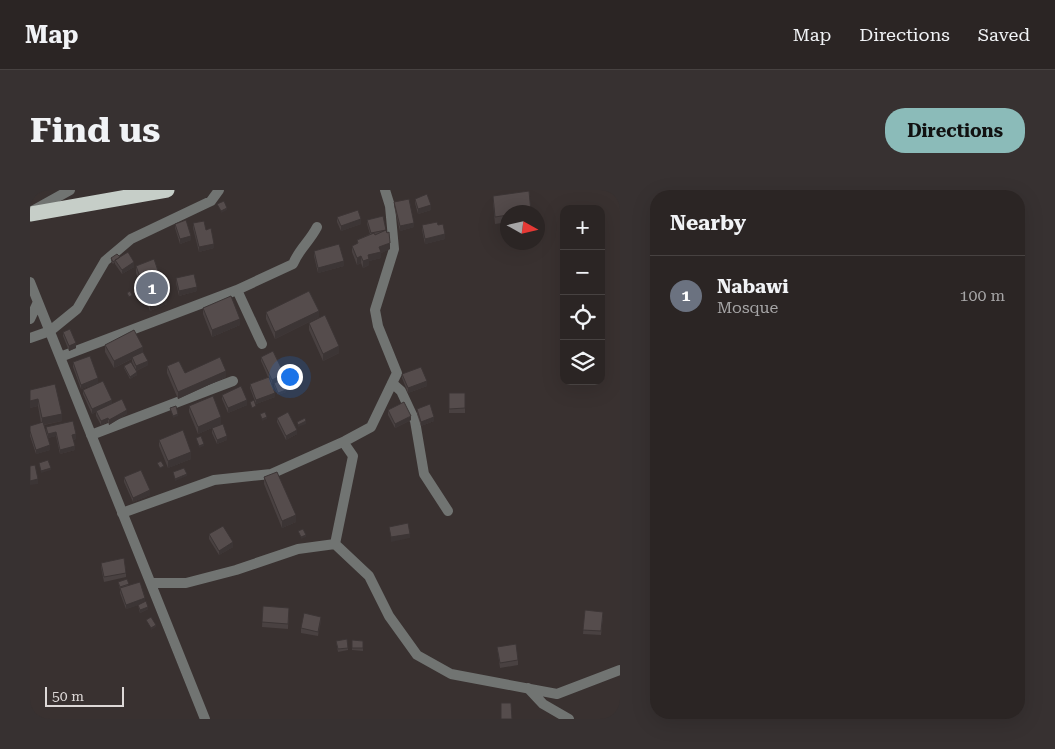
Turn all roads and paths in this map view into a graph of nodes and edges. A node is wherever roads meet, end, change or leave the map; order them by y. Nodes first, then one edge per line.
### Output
1 (70, 190) edge
2 (168, 190) edge
3 (220, 190) edge
4 (385, 190) edge
5 (31, 210) edge
6 (317, 227) dead end
7 (30, 282) edge
8 (237, 290) junction
9 (38, 302) junction
10 (30, 319) edge
11 (50, 331) junction
12 (30, 338) edge
13 (262, 344) dead end
14 (60, 357) junction
15 (233, 381) dead end
16 (392, 383) junction
17 (91, 435) junction
18 (345, 441) junction
19 (448, 511) dead end
20 (122, 513) junction
21 (335, 544) junction
22 (151, 583) junction
23 (620, 670) edge
24 (528, 688) junction
25 (205, 719) edge
26 (569, 719) edge

1 - 5 street
2 - 5 highway
3 - 11 street
4 - 16 street
6 - 8 street
7 - 9 street
8 - 13 street
8 - 14 street
9 - 10 street
9 - 11 street
11 - 12 street
11 - 14 street
14 - 17 street
15 - 17 street
16 - 18 street
16 - 19 street
17 - 20 street
18 - 20 street
18 - 21 street
20 - 22 street
21 - 22 street
21 - 24 street
22 - 25 street
23 - 24 street
24 - 26 street

